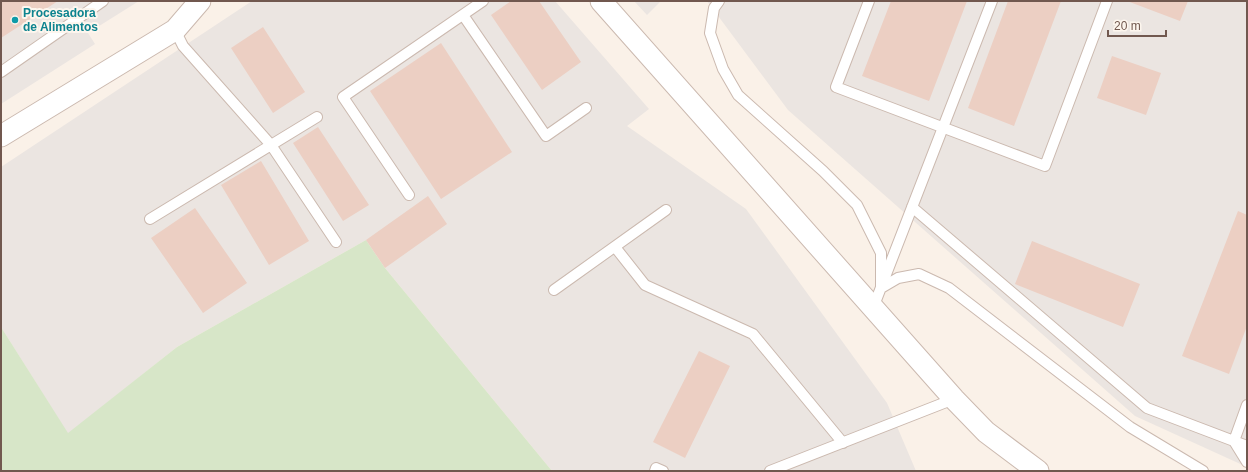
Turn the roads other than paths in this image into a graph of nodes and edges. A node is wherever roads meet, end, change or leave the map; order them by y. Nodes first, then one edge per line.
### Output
1 (103, 1) edge
2 (200, 1) edge
3 (483, 1) edge
4 (601, 1) edge
5 (719, 1) edge
6 (869, 1) edge
7 (992, 1) edge
8 (1107, 1) edge
9 (463, 15) junction
10 (175, 30) junction
11 (1, 72) edge
12 (586, 108) dead end
13 (317, 117) dead end
14 (943, 127) junction
15 (1, 136) edge
16 (271, 145) junction
17 (409, 195) dead end
18 (912, 207) junction
19 (666, 210) dead end
20 (150, 219) dead end
21 (336, 242) dead end
22 (614, 247) junction
23 (881, 288) junction
24 (554, 290) dead end
25 (873, 308) junction
26 (954, 399) junction
27 (1247, 405) edge
28 (1234, 441) junction
29 (843, 442) junction
30 (1247, 446) edge
31 (1247, 462) edge
32 (655, 471) edge
33 (663, 471) edge
34 (770, 471) edge
35 (1038, 471) edge
36 (1203, 471) edge

1 - 11 lane
2 - 10 street
3 - 9 lane
4 - 25 street
5 - 23 lane
6 - 14 lane
7 - 14 lane
8 - 14 lane
9 - 12 lane
9 - 17 lane
10 - 15 street
10 - 16 lane
13 - 16 lane
14 - 18 lane
16 - 20 lane
16 - 21 lane
18 - 23 lane
18 - 28 lane
19 - 22 lane
22 - 24 lane
22 - 29 lane
23 - 25 lane
23 - 36 lane
25 - 26 street
26 - 29 lane
26 - 35 street
27 - 28 lane
28 - 30 lane
28 - 31 lane
29 - 34 lane
32 - 33 lane

